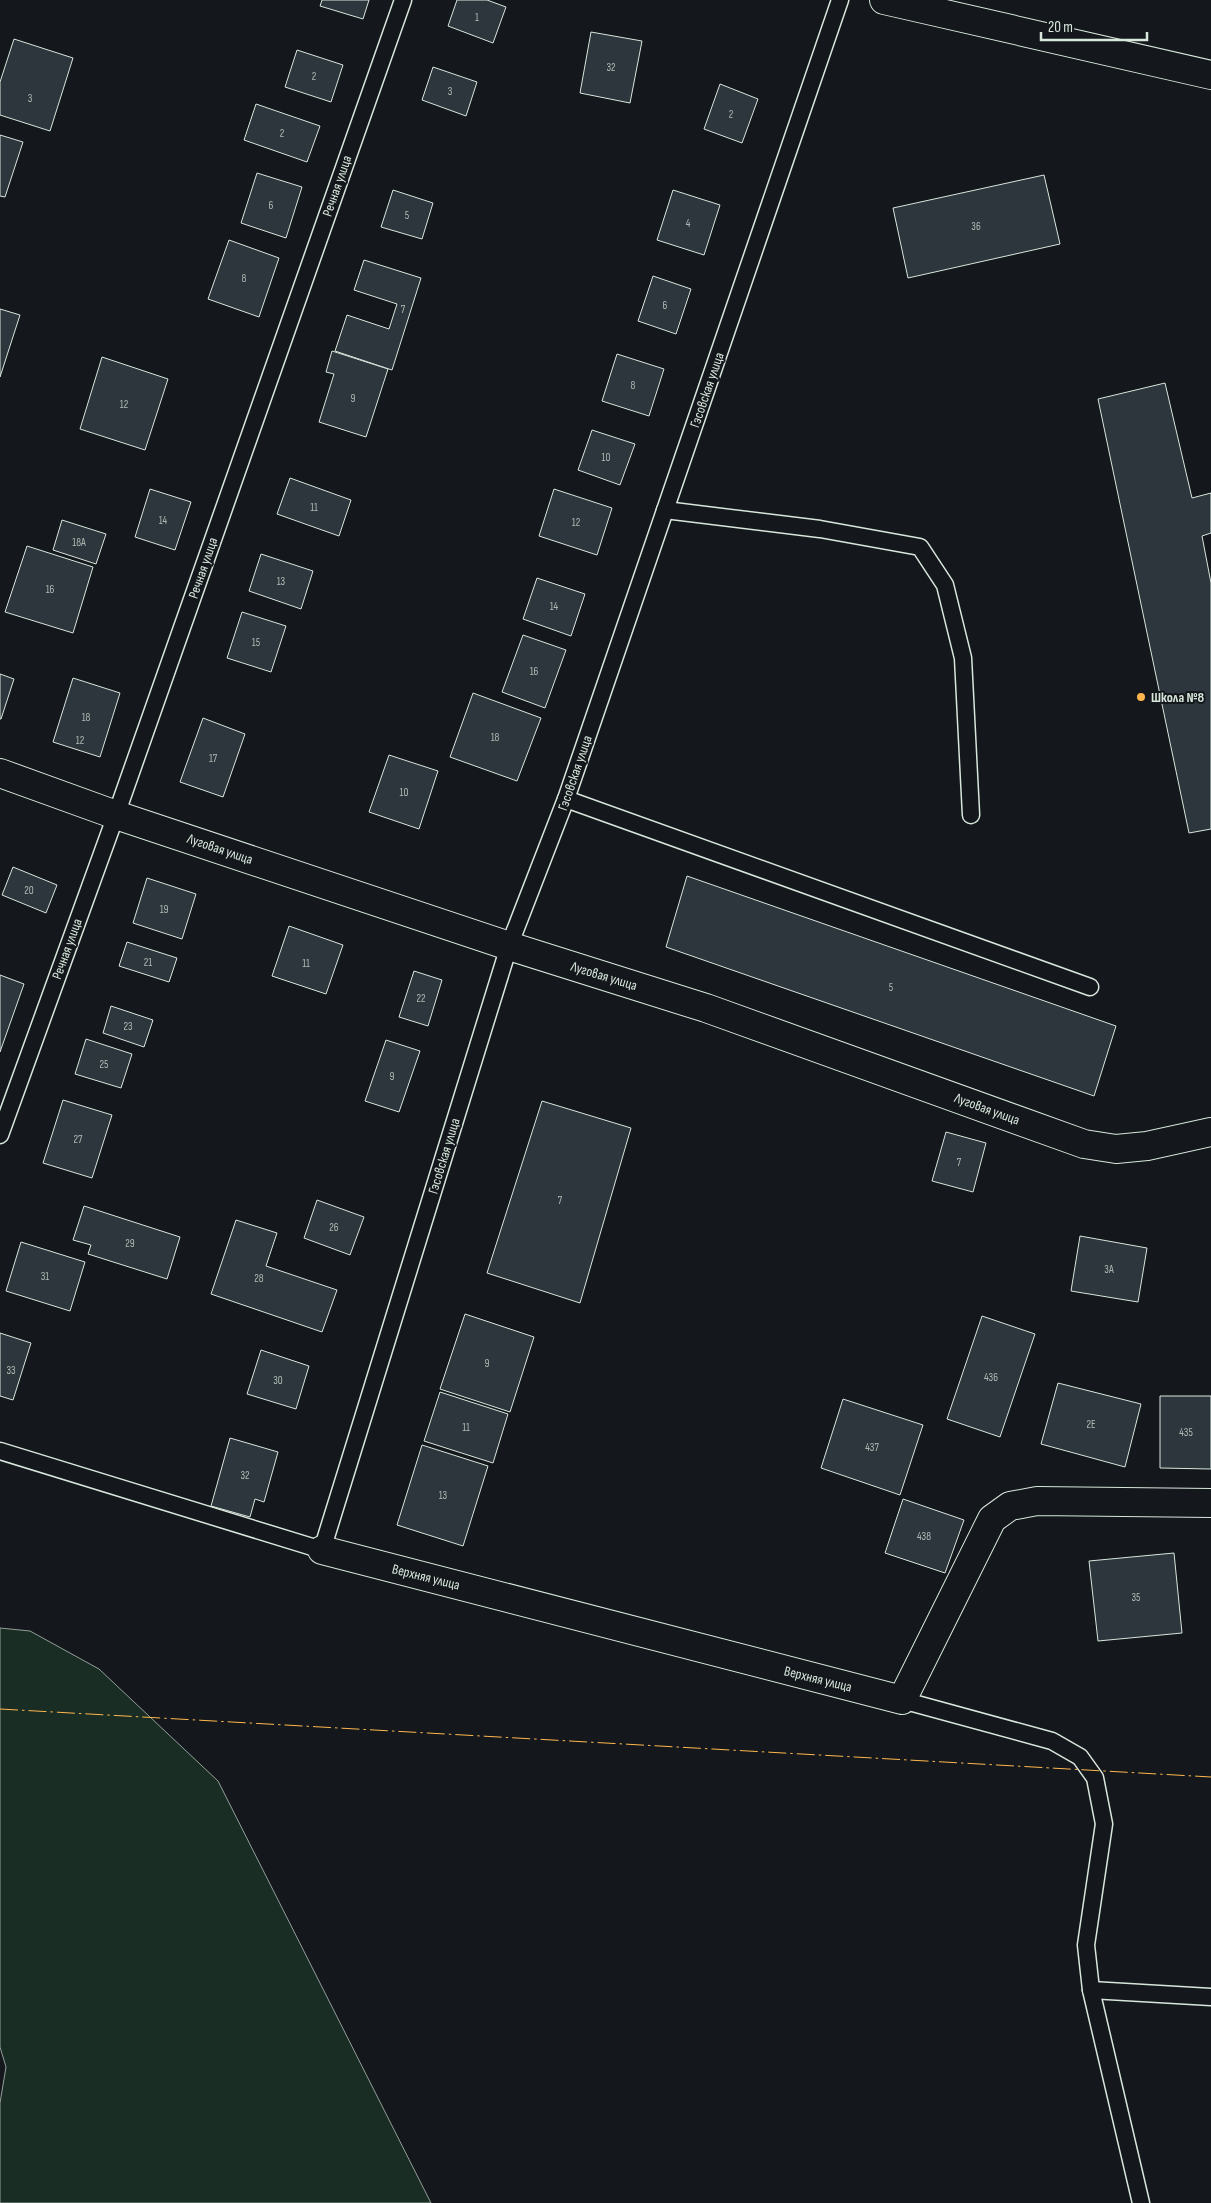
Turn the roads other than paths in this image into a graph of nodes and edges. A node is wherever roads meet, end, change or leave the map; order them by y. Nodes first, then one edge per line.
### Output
1 (403, 0) edge
2 (840, 0) edge
3 (884, 0) edge
4 (1211, 75) edge
5 (666, 510) junction
6 (0, 773) edge
7 (566, 799) junction
8 (116, 814) junction
9 (971, 815) dead end
10 (509, 946) junction
11 (1090, 987) dead end
12 (1211, 1132) edge
13 (0, 1134) edge
14 (0, 1451) edge
15 (1211, 1503) edge
16 (322, 1550) junction
17 (902, 1700) junction
18 (1091, 1990) junction
19 (1211, 1997) edge
20 (1141, 2203) edge

1 - 8 lane, Речная улица
2 - 5 lane, Гэсовская улица
3 - 4 street
5 - 7 lane, Гэсовская улица
5 - 9 lane
6 - 8 street, Луговая улица
7 - 10 lane, Гэсовская улица
7 - 11 lane
8 - 10 street, Луговая улица
8 - 13 lane, Речная улица
10 - 12 street, Луговая улица
10 - 16 lane, Гэсовская улица
14 - 16 lane
15 - 17 street
16 - 17 street, Верхняя улица
17 - 18 lane
18 - 19 lane
18 - 20 lane

